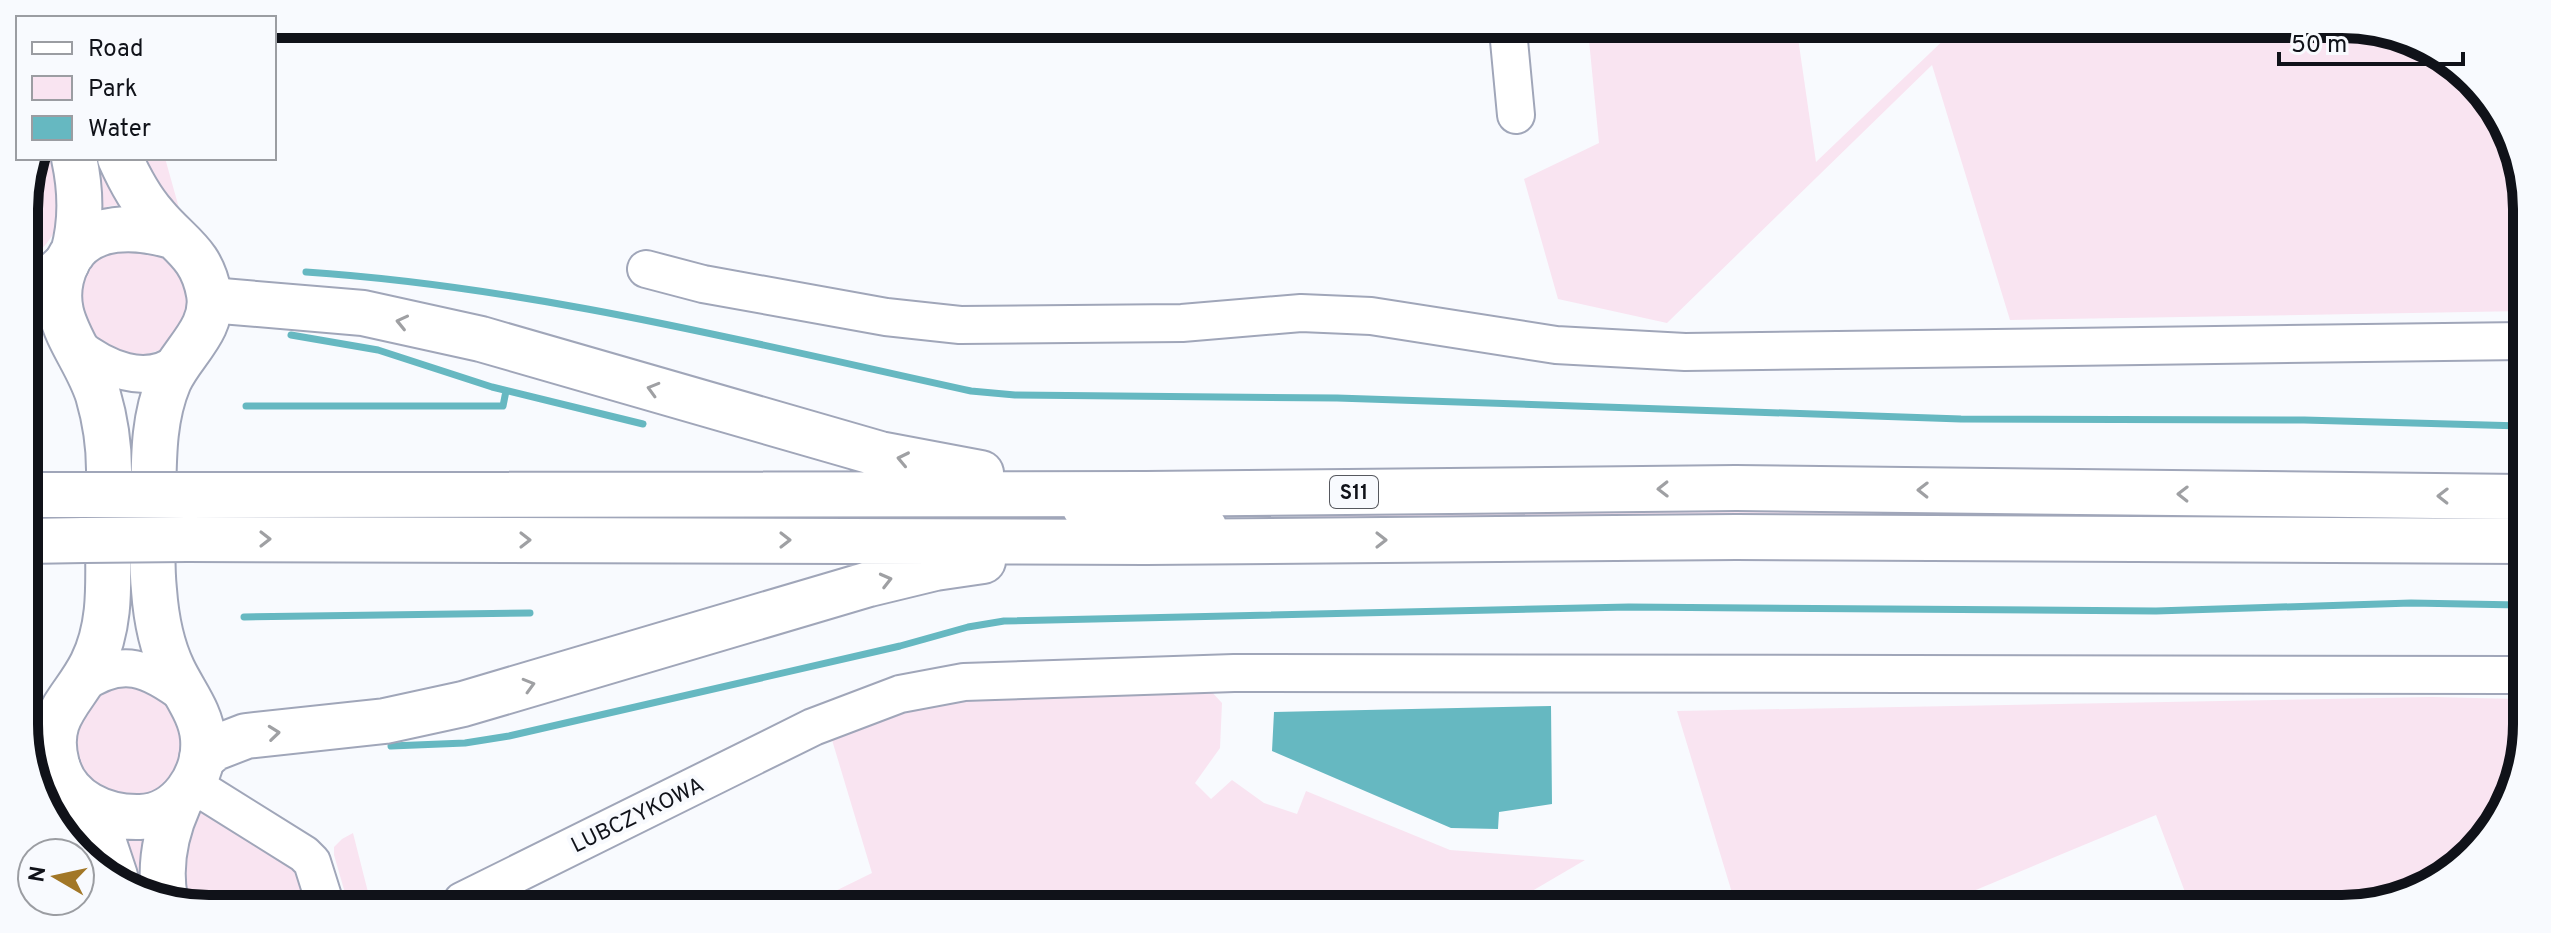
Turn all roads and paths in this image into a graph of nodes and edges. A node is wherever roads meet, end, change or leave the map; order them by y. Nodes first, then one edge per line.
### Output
1 (1509, 38) edge
2 (1516, 115) dead end
3 (74, 160) edge
4 (121, 160) edge
5 (175, 237) junction
6 (70, 258) junction
7 (646, 269) dead end
8 (38, 283) edge
9 (210, 300) junction
10 (2513, 341) edge
11 (74, 344) junction
12 (180, 361) junction
13 (38, 495) edge
14 (2513, 497) edge
15 (1143, 518) junction
16 (38, 541) edge
17 (2513, 541) edge
18 (2513, 675) edge
19 (81, 685) junction
20 (186, 696) junction
21 (55, 774) edge
22 (191, 782) junction
23 (111, 864) edge
24 (165, 889) edge
25 (322, 895) edge
26 (474, 895) edge

1 - 2 lane
3 - 6 main road
4 - 5 main road
5 - 6 main road
5 - 9 main road
6 - 8 main road
6 - 11 main road
7 - 10 lane
9 - 12 main road
15 -> 9 main road
11 - 12 lane
11 - 19 main road
12 - 20 main road
13 - 15 main road, S11, bridge
14 -> 15 main road, S11
16 -> 15 main road, S11, bridge
15 -> 17 main road, S11
22 -> 15 main road
18 - 26 lane, LUBCZYKOWA
19 - 20 lane
19 - 21 main road
20 - 22 main road
21 - 22 main road
21 - 23 main road
22 - 24 main road
22 - 25 lane

